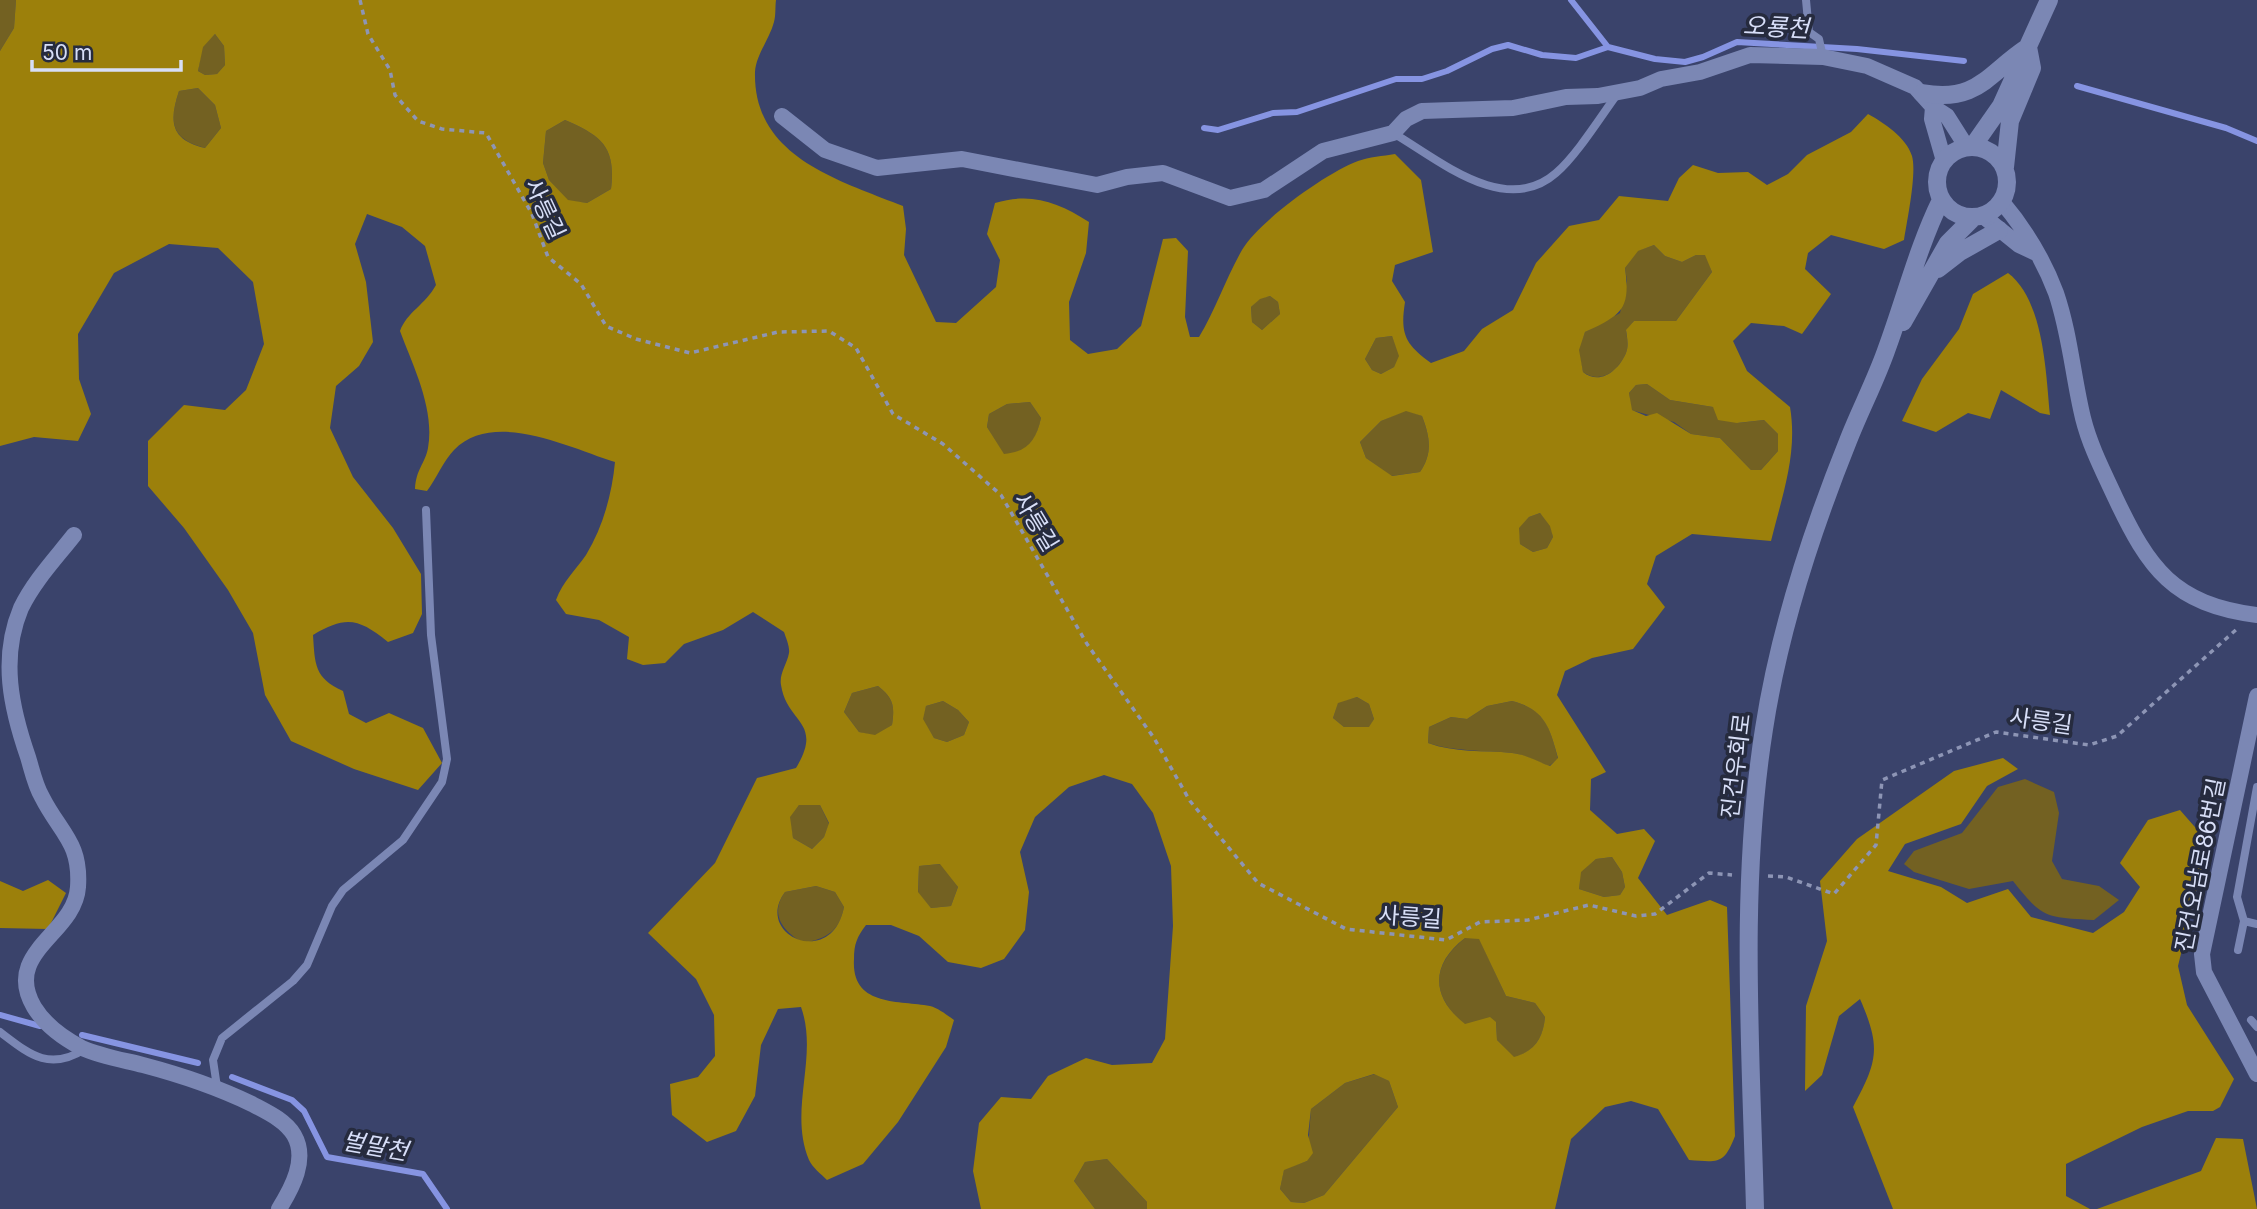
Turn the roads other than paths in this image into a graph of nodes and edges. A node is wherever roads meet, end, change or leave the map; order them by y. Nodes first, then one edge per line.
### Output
1 (1806, 0) edge
2 (2049, 0) edge
3 (2028, 47) junction
4 (1823, 56) junction
5 (1618, 92) junction
6 (1928, 100) junction
7 (782, 116) dead end
8 (1393, 132) junction
9 (1970, 146) junction
10 (1944, 161) junction
11 (2005, 167) junction
12 (1941, 200) junction
13 (2002, 202) junction
14 (1978, 217) junction
15 (1999, 230) junction
16 (2036, 253) junction
17 (1932, 274) junction
18 (1887, 349) junction
19 (426, 510) dead end
20 (74, 535) dead end
21 (2255, 615) edge
22 (2257, 696) edge
23 (2257, 787) edge
24 (2246, 844) junction
25 (2257, 846) edge
26 (2245, 921) junction
27 (2257, 924) edge
28 (2238, 950) dead end
29 (2251, 1020) dead end
30 (2257, 1027) edge
31 (0, 1032) edge
32 (85, 1049) junction
33 (2257, 1074) edge
34 (217, 1087) junction
35 (279, 1209) edge
36 (1755, 1209) edge

1 - 4 lane
2 - 3 main road
3 - 6 main road
3 - 9 main road
3 - 11 main road
4 - 5 street
4 - 6 street
5 - 8 street
5 - 8 lane
6 - 9 street
6 - 10 street
7 - 8 street
9 - 10 main road
9 - 11 main road
10 - 12 main road, 진건우회로
11 - 13 main road
12 - 14 main road
12 - 18 main road, 진건우회로
13 - 14 main road, 진건우회로
13 - 16 street
14 - 15 street
14 - 17 main road, 진건우회로
15 - 16 street
15 - 17 main road
16 - 21 street
17 - 18 main road, 진건우회로
18 - 36 main road, 진건우회로
19 - 34 lane
20 - 32 street
22 - 33 street, 진건오남로86번길
23 - 24 lane
24 - 25 lane
24 - 26 lane
26 - 27 lane
26 - 28 lane
29 - 30 lane
31 - 32 lane
32 - 34 street
34 - 35 street

